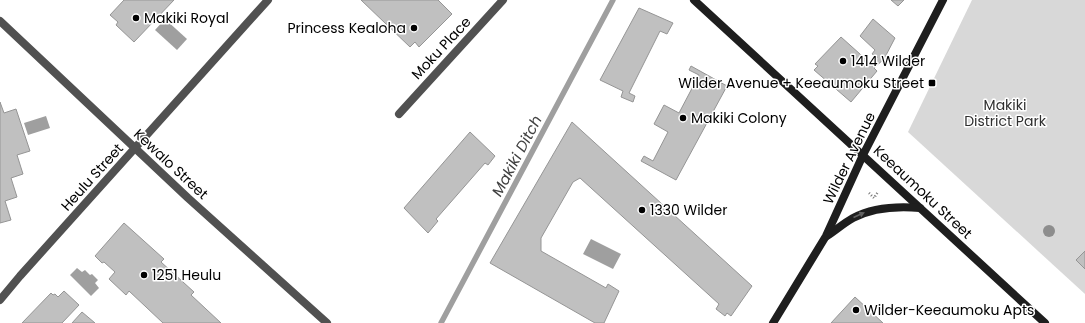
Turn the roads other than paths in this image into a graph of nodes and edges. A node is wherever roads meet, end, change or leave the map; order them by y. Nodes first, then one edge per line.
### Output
1 (268, 0) edge
2 (503, 0) edge
3 (694, 0) edge
4 (943, 0) edge
5 (0, 21) edge
6 (398, 114) dead end
7 (134, 149) junction
8 (863, 155) junction
9 (920, 208) junction
10 (826, 236) junction
11 (0, 300) edge
12 (327, 323) edge
13 (773, 323) edge
14 (1045, 323) edge

1 - 7 street, Heulu Street
2 - 6 street, Moku Place
3 - 8 main road, Keeaumoku Street
4 - 8 main road, Wilder Avenue
5 - 7 street, Kewalo Street
7 - 11 street, Heulu Street
7 - 12 street, Kewalo Street
8 - 9 main road, Keeaumoku Street
8 - 10 main road, Wilder Avenue
10 -> 9 main road
9 - 14 main road, Keeaumoku Street
10 - 13 main road, Wilder Avenue

